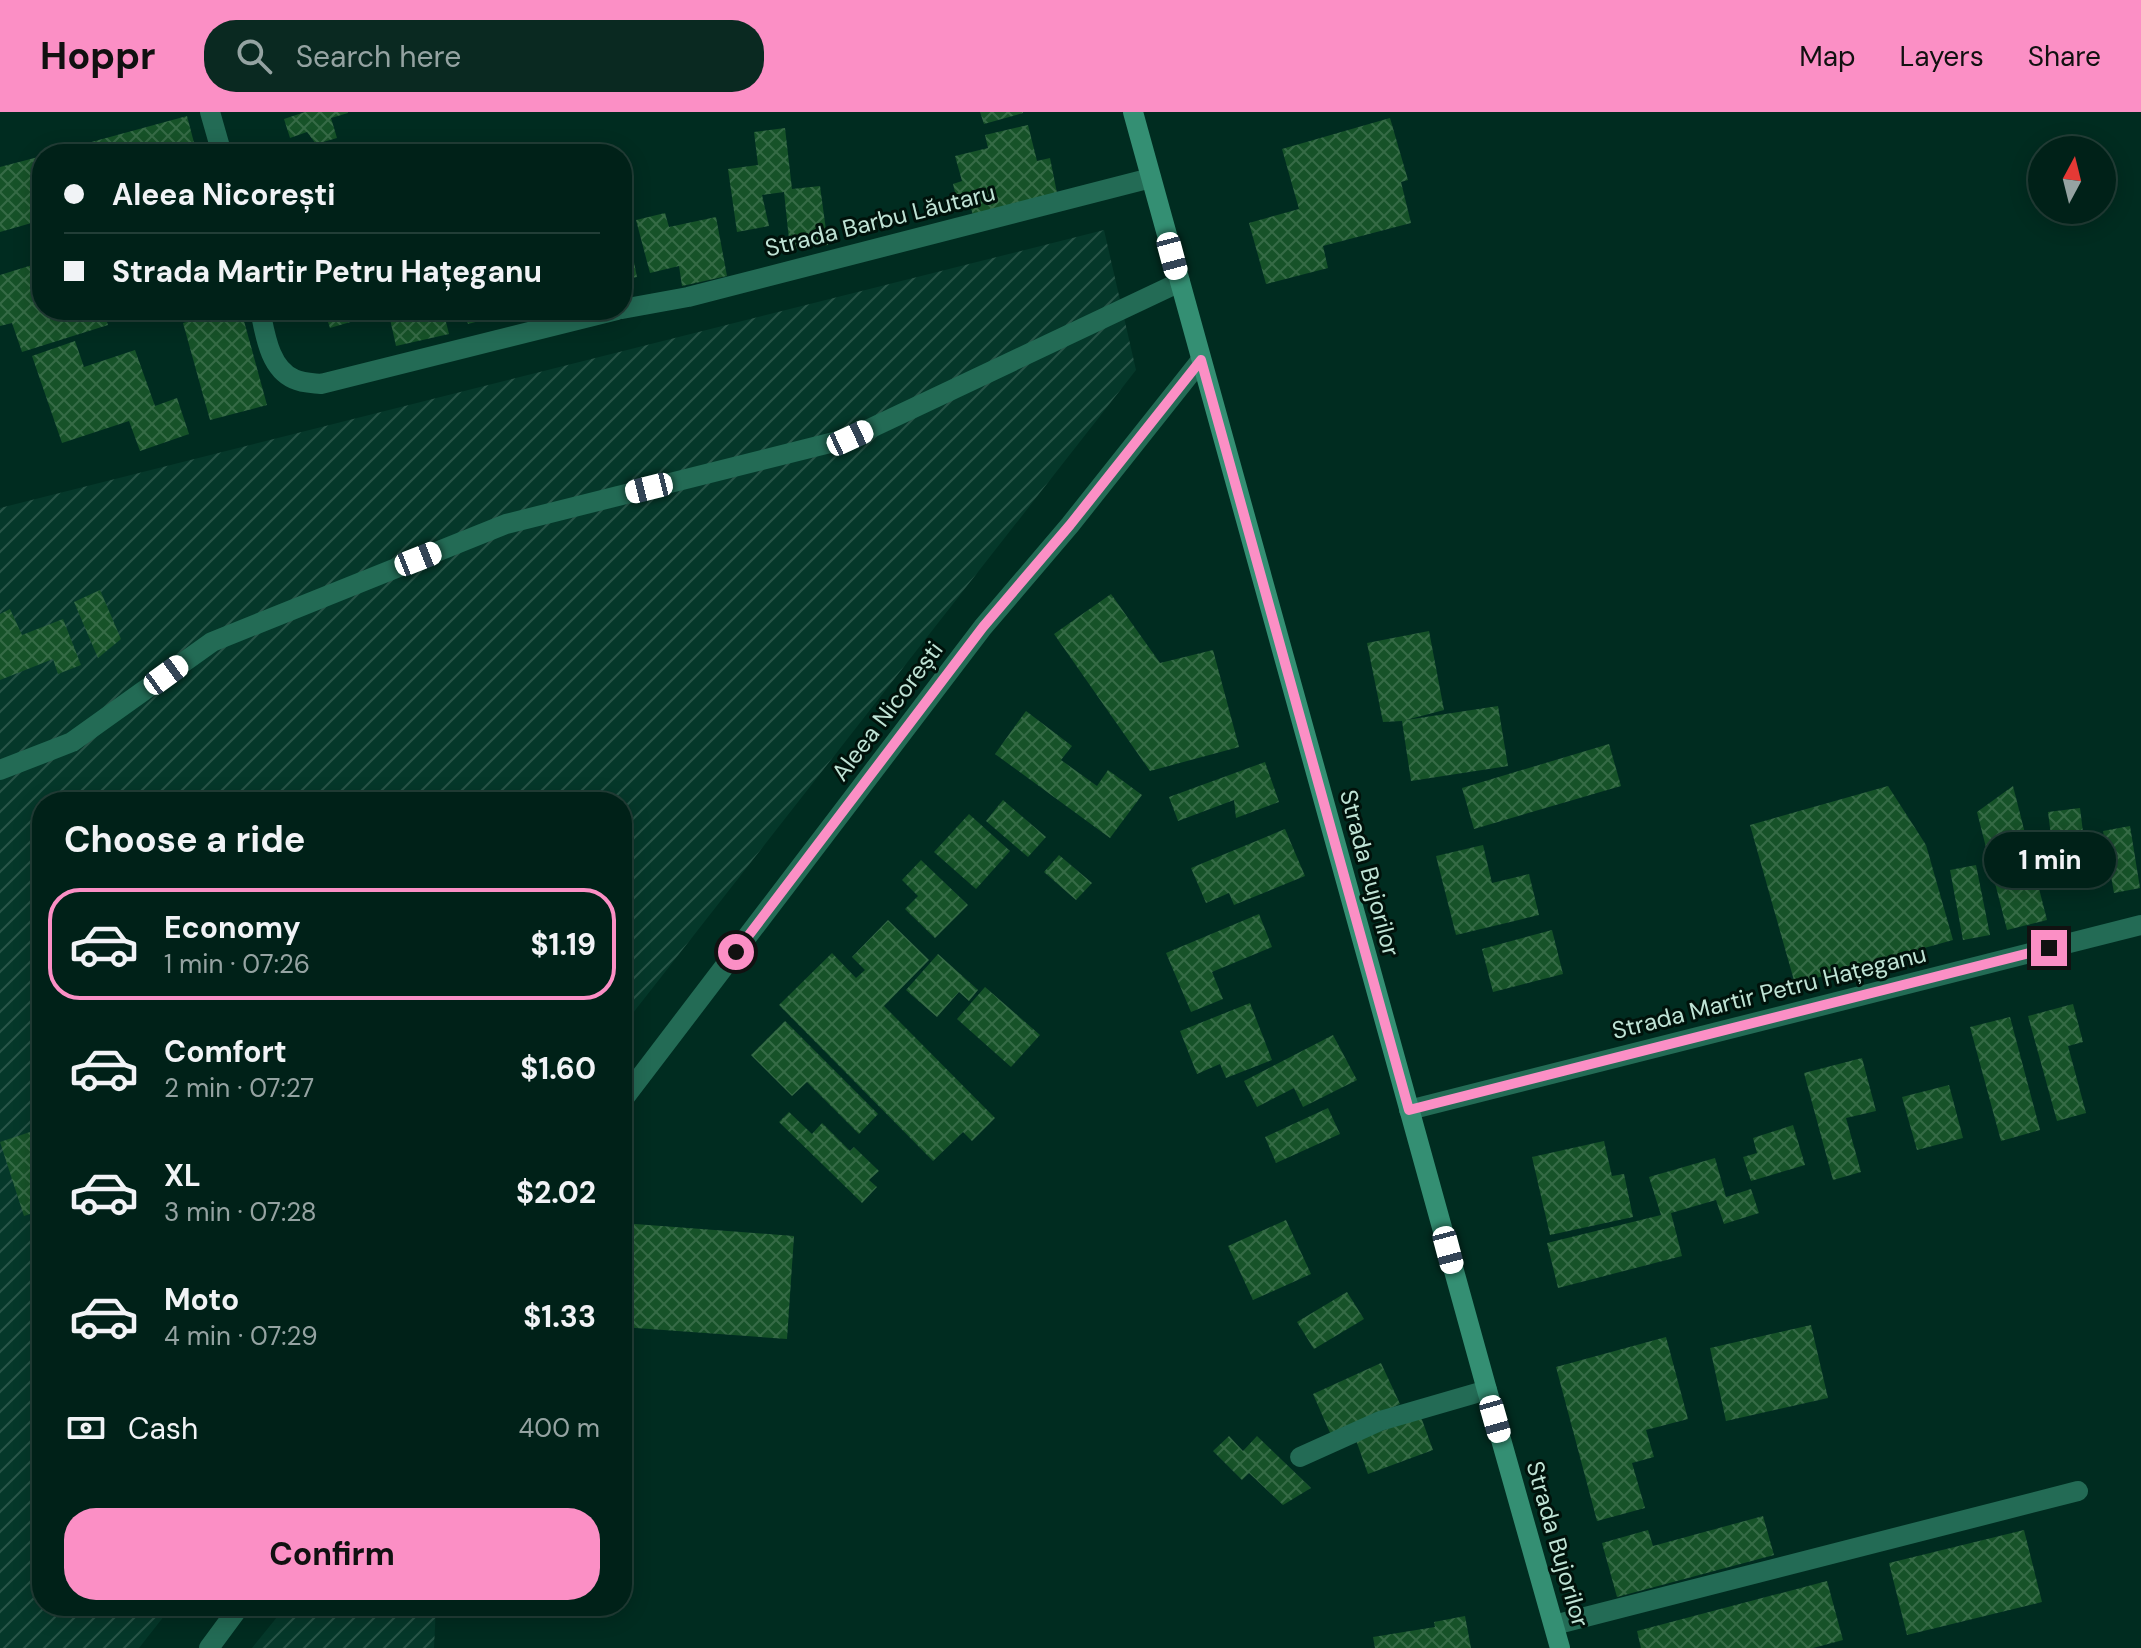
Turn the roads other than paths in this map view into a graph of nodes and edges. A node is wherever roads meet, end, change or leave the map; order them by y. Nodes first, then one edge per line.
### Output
1 (210, 112) edge
2 (1133, 112) edge
3 (219, 144) edge
4 (1151, 178) junction
5 (1180, 282) junction
6 (632, 307) edge
7 (262, 320) edge
8 (575, 320) edge
9 (1201, 360) junction
10 (0, 770) edge
11 (2141, 925) edge
12 (632, 1088) edge
13 (1409, 1110) junction
14 (1487, 1390) junction
15 (1300, 1457) dead end
16 (2078, 1491) dead end
17 (233, 1616) edge
18 (1554, 1625) junction
19 (209, 1648) edge
20 (1560, 1648) edge

1 - 3 street
2 - 4 main road, Strada Bujorilor
4 - 5 main road, Strada Bujorilor
4 - 6 street, Strada Barbu Lăutaru
5 - 9 main road, Strada Bujorilor
5 - 10 street
7 - 8 street, Strada Barbu Lăutaru
9 - 12 street, Aleea Nicorești
9 - 13 main road, Strada Bujorilor
11 - 13 street, Strada Martir Petru Hațeganu
13 - 14 main road, Strada Bujorilor
14 - 15 street
14 - 18 main road, Strada Bujorilor
16 - 18 street
17 - 19 street
18 - 20 main road, Strada Bujorilor

